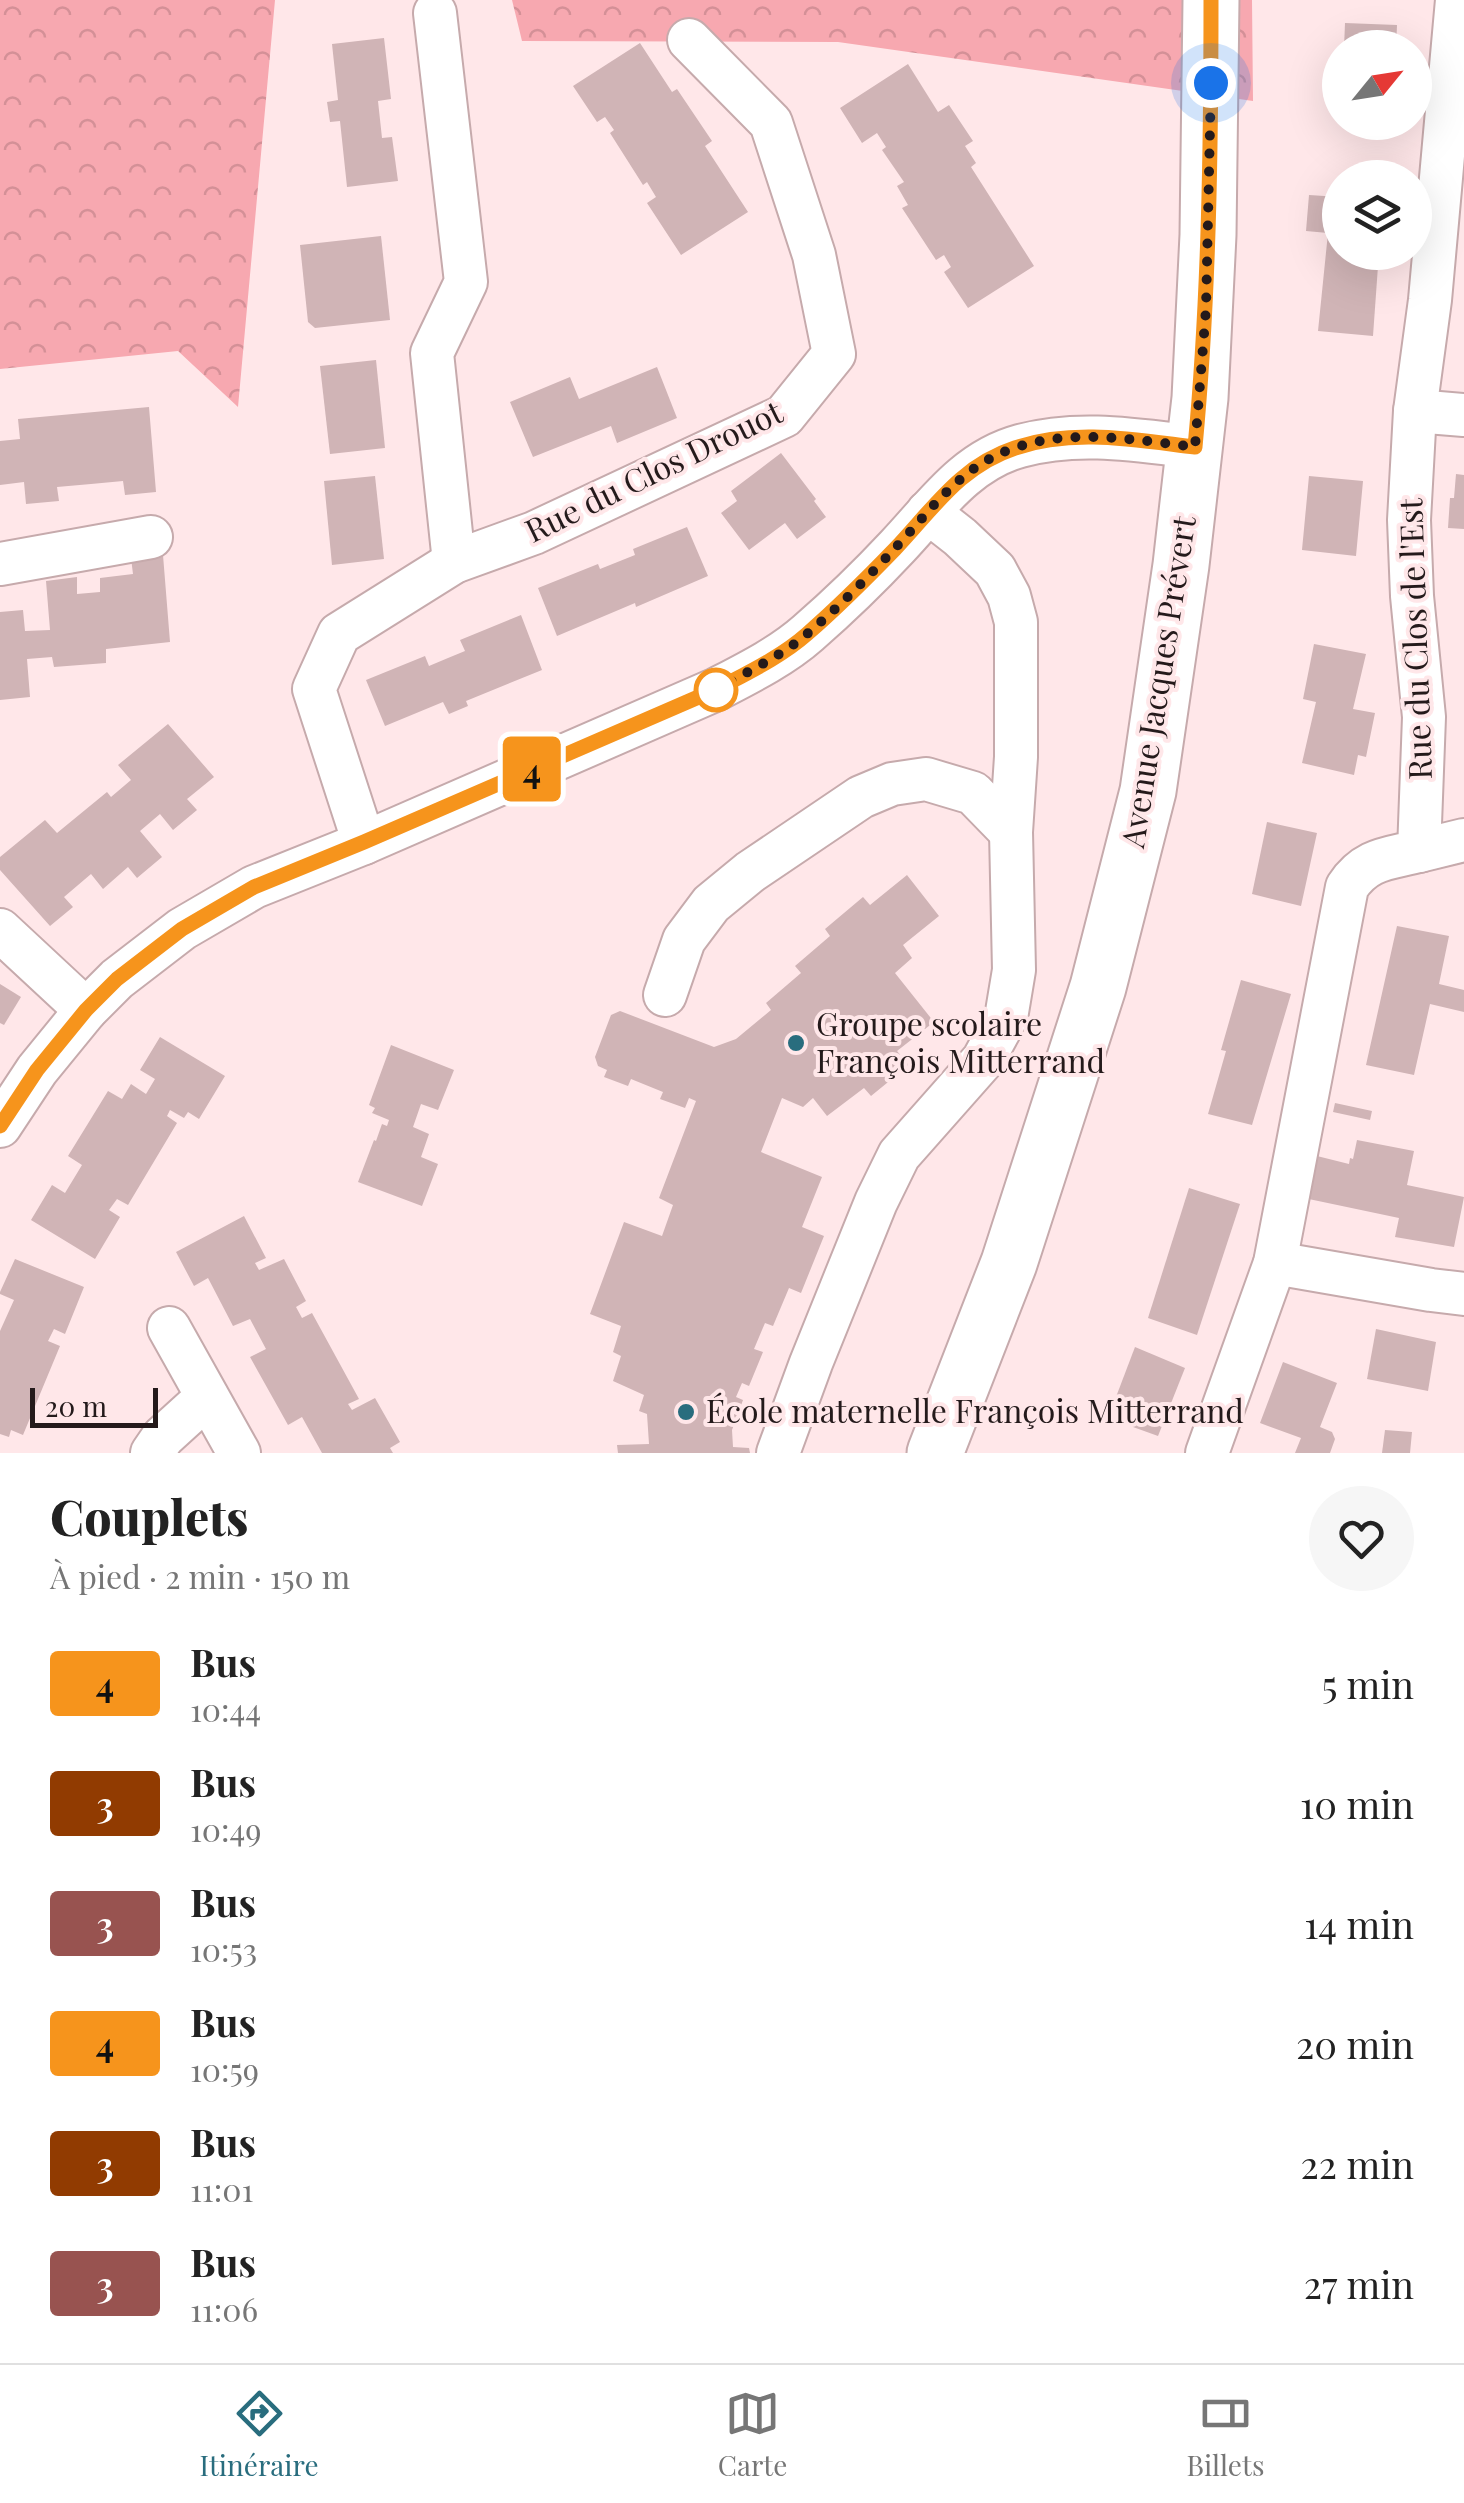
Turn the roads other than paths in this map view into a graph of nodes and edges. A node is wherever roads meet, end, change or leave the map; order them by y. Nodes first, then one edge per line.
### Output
1 (1211, 0) edge
2 (1457, 0) edge
3 (435, 13) dead end
4 (689, 40) dead end
5 (1447, 301) edge
6 (1416, 411) junction
7 (1464, 415) edge
8 (1195, 447) junction
9 (928, 512) junction
10 (151, 537) dead end
11 (454, 562) junction
12 (0, 564) edge
13 (1011, 832) junction
14 (1464, 840) edge
15 (364, 842) junction
16 (1419, 851) junction
17 (0, 930) edge
18 (665, 995) dead end
19 (86, 1010) junction
20 (0, 1126) edge
21 (1275, 1263) junction
22 (1464, 1294) edge
23 (169, 1328) dead end
24 (208, 1397) junction
25 (152, 1453) edge
26 (239, 1453) edge
27 (778, 1453) edge
28 (935, 1453) edge
29 (1207, 1453) edge

1 - 8 main road, Avenue Jacques Prévert
2 - 5 street, Rue du Clos de l'Est
3 - 11 street
4 - 11 street, Rue du Clos Drouot
5 - 6 street, Rue du Clos de l'Est
6 - 7 street
6 - 16 street, Rue du Clos de l'Est
8 - 9 street
8 - 28 main road, Avenue Jacques Prévert
9 - 13 street
9 - 15 street
10 - 12 street
11 - 15 street, Rue du Clos Drouot
13 - 18 street
13 - 27 street
14 - 16 street
15 - 19 street
16 - 21 street
17 - 19 street
19 - 20 street
21 - 22 street
21 - 29 street
23 - 24 street
24 - 25 street
24 - 26 street

